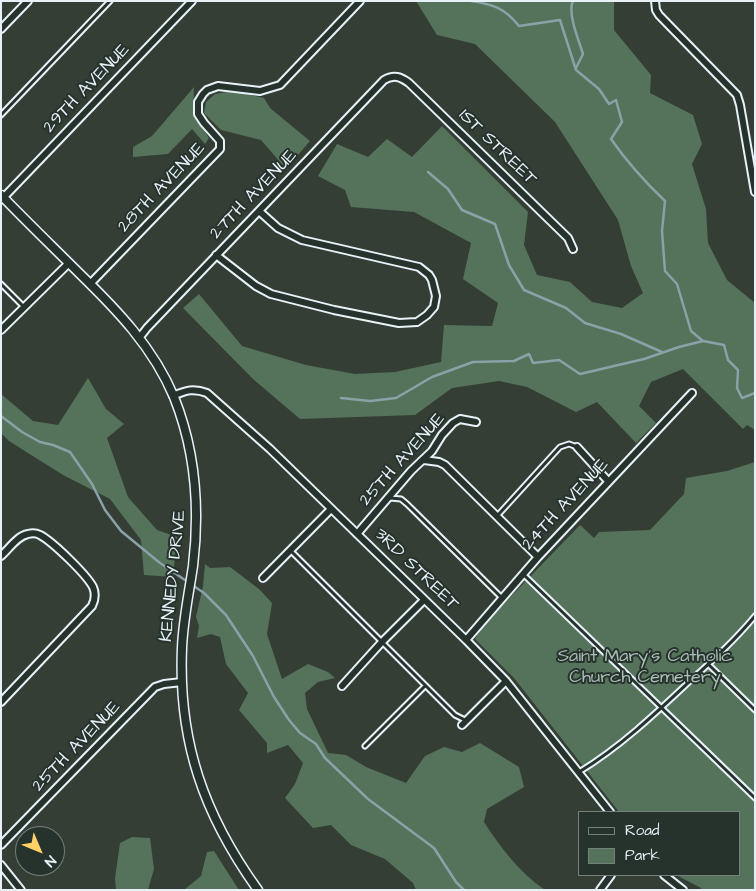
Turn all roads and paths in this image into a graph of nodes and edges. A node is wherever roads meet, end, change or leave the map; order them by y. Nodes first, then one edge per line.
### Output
1 (28, 1) edge
2 (110, 1) edge
3 (192, 1) edge
4 (360, 1) edge
5 (655, 3) edge
6 (1, 29) edge
7 (393, 76) joint
8 (1, 115) edge
9 (755, 192) edge
10 (2, 197) edge
11 (259, 211) junction
12 (573, 249) dead end
13 (216, 256) junction
14 (69, 263) junction
15 (1, 284) edge
16 (90, 284) junction
17 (24, 307) junction
18 (1, 330) edge
19 (140, 337) junction
20 (692, 393) dead end
21 (173, 396) junction
22 (476, 422) dead end
23 (578, 447) joint
24 (424, 460) junction
25 (608, 481) junction
26 (390, 498) junction
27 (331, 509) junction
28 (497, 516) junction
29 (357, 534) junction
30 (291, 550) junction
31 (1, 556) edge
32 (538, 557) junction
33 (523, 575) junction
34 (263, 578) dead end
35 (503, 598) junction
36 (424, 600) junction
37 (755, 616) edge
38 (466, 640) junction
39 (381, 643) junction
40 (708, 664) junction
41 (506, 681) junction
42 (182, 682) junction
43 (342, 686) dead end
44 (425, 686) junction
45 (1, 702) edge
46 (662, 708) junction
47 (755, 710) edge
48 (464, 723) joint
49 (365, 746) dead end
50 (579, 772) junction
51 (755, 798) edge
52 (609, 811) edge
53 (1, 845) edge
54 (1, 866) edge
55 (610, 876) edge
56 (665, 876) edge
57 (22, 890) edge
58 (258, 890) edge
59 (600, 890) edge
60 (683, 890) edge

1 - 6 street
2 - 8 lane
3 - 10 street, 29TH AVENUE
4 - 16 street, 28TH AVENUE
5 - 9 street
7 - 11 street, 27TH AVENUE
7 - 12 street, 1ST STREET
10 - 14 street, KENNEDY DRIVE
11 - 13 street, 27TH AVENUE
11 - 13 street
13 - 19 street, 27TH AVENUE
14 - 16 street, KENNEDY DRIVE
14 - 17 street
15 - 17 lane
16 - 19 street, KENNEDY DRIVE
17 - 18 street
19 - 21 street, KENNEDY DRIVE
20 - 25 street, 24TH AVENUE
21 - 27 street, 3RD STREET
21 - 42 street, KENNEDY DRIVE
22 - 24 street, 25TH AVENUE
23 - 25 street
23 - 28 lane
24 - 26 street, 25TH AVENUE
24 - 28 street
25 - 32 street, 24TH AVENUE
26 - 29 street, 25TH AVENUE
26 - 35 lane
27 - 29 street, 3RD STREET
27 - 30 street
28 - 32 street
29 - 36 street, 3RD STREET
30 - 34 street
30 - 39 lane
31 - 45 street
32 - 33 street, 24TH AVENUE
33 - 35 street, 24TH AVENUE
33 - 46 lane
35 - 38 street, 24TH AVENUE
36 - 38 street, 3RD STREET
36 - 39 street
37 - 40 lane
38 - 41 street, 3RD STREET
39 - 43 street
39 - 44 lane
40 - 46 lane
40 - 47 lane
41 - 48 street
41 - 50 street, 3RD STREET
42 - 53 street, 25TH AVENUE
42 - 58 street, KENNEDY DRIVE
44 - 48 lane
44 - 49 lane
46 - 50 lane
46 - 51 lane
50 - 52 street, 3RD STREET
54 - 57 street
55 - 59 street
56 - 60 street

